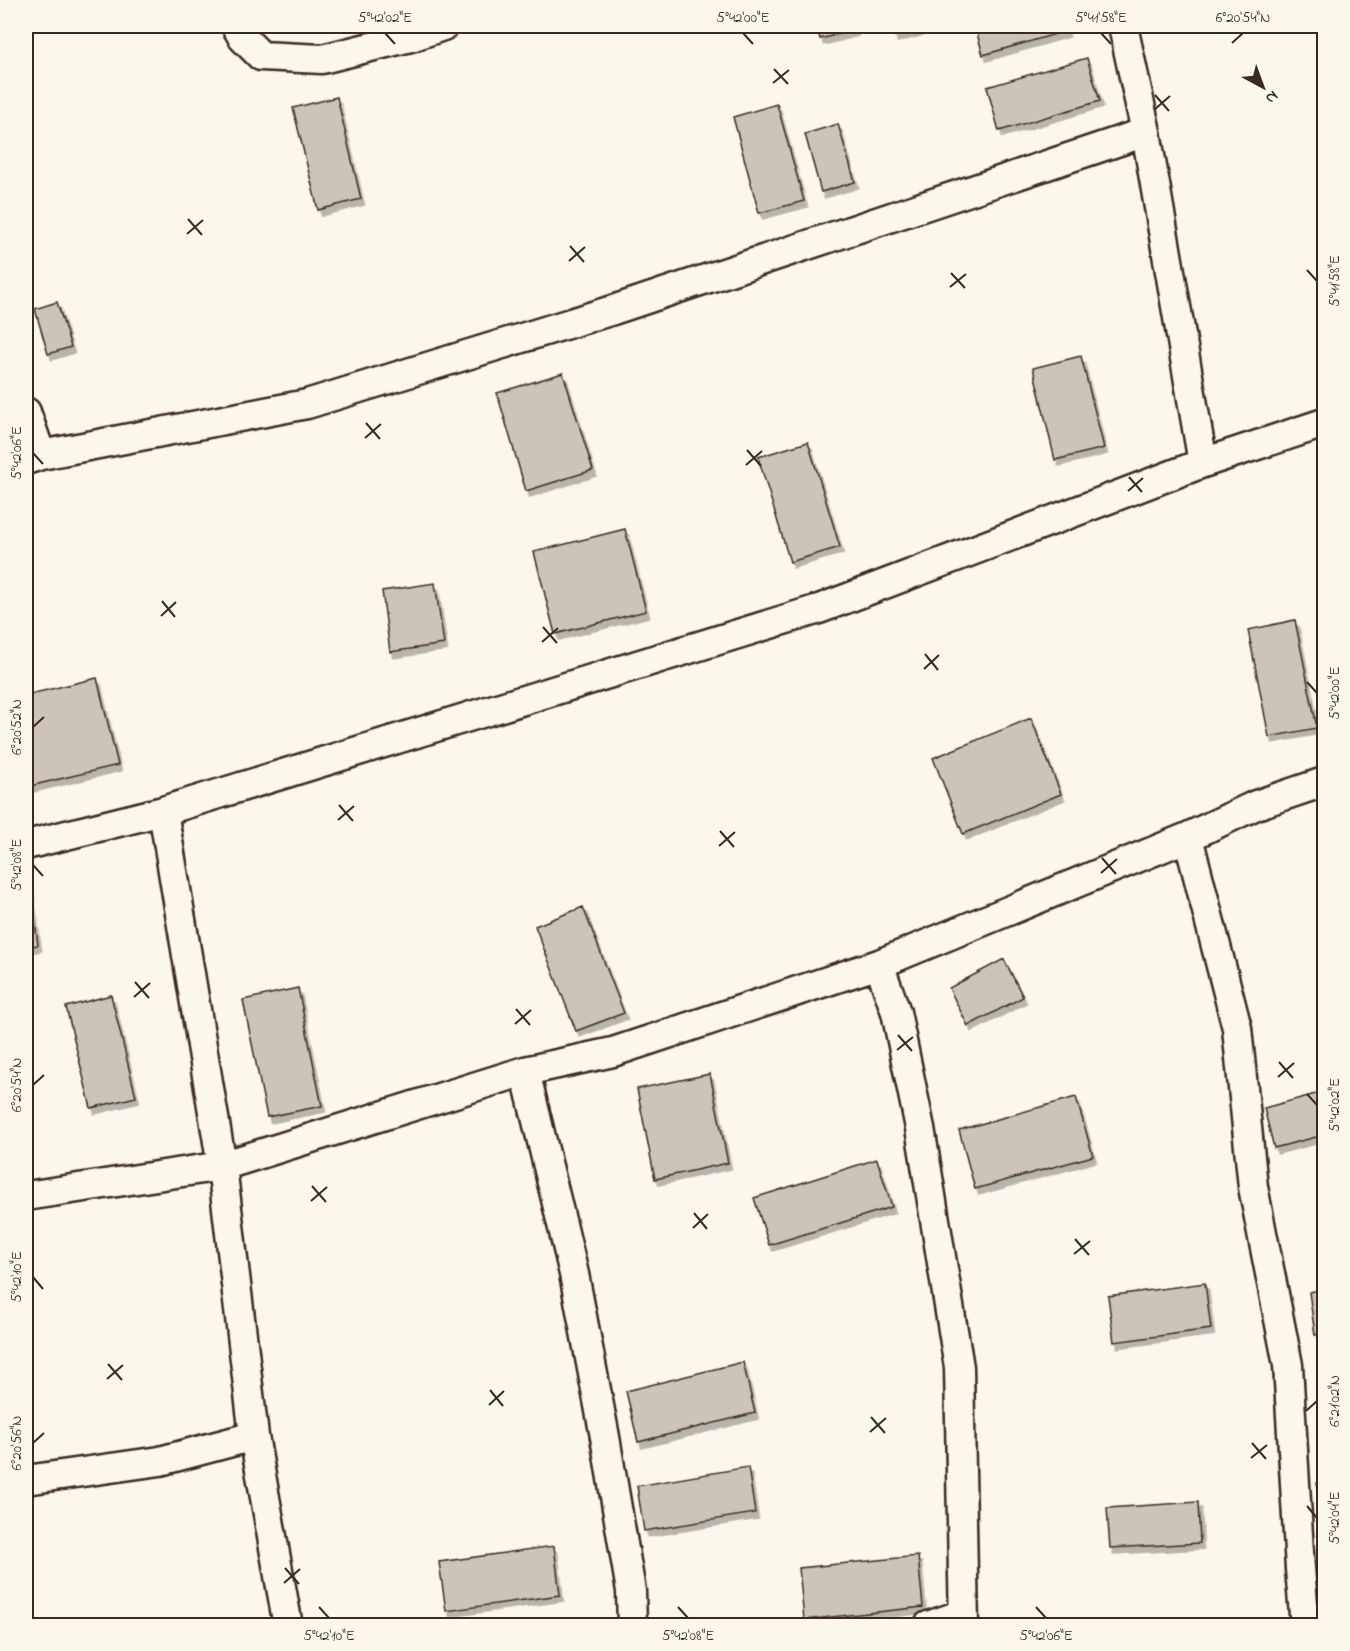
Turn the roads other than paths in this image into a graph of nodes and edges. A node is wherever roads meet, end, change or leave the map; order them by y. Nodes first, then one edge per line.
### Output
1 (236, 26) edge
2 (443, 26) edge
3 (1123, 26) edge
4 (1146, 132) junction
5 (26, 412) edge
6 (1324, 423) edge
7 (33, 458) edge
8 (1203, 463) junction
9 (1324, 782) edge
10 (163, 812) junction
11 (1188, 837) junction
12 (26, 845) edge
13 (879, 964) junction
14 (525, 1071) junction
15 (222, 1166) junction
16 (26, 1196) edge
17 (254, 1436) junction
18 (26, 1480) edge
19 (964, 1620) edge
20 (288, 1626) edge
21 (632, 1626) edge
22 (928, 1626) edge
23 (1305, 1626) edge

1 - 2 street
3 - 4 street
4 - 7 street
4 - 8 street
5 - 7 street
6 - 8 street
8 - 10 street
9 - 11 street
10 - 12 street
10 - 15 street
11 - 13 street
11 - 23 street
13 - 14 street
13 - 19 street
14 - 15 street
14 - 21 street
15 - 16 street
15 - 17 street
17 - 18 street
17 - 20 street
19 - 22 street

